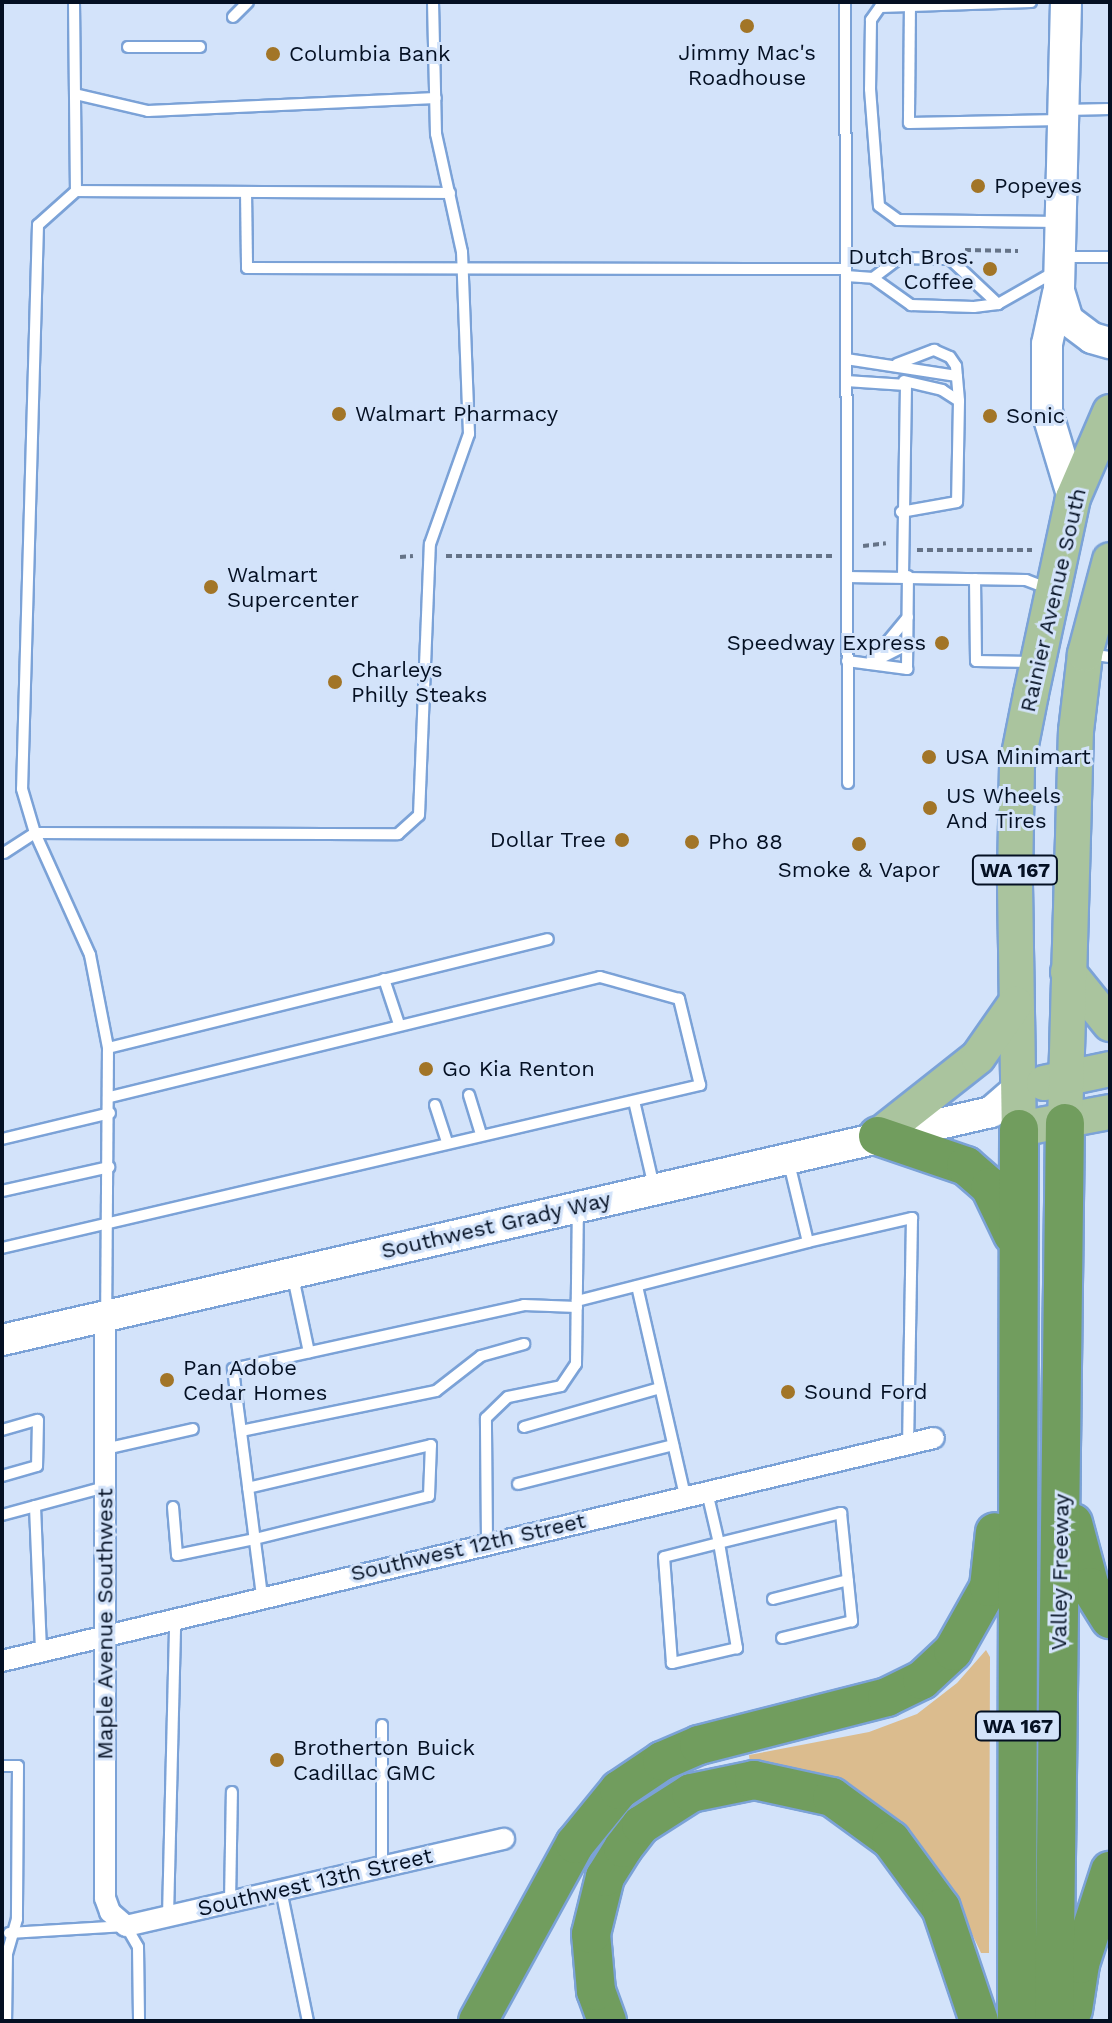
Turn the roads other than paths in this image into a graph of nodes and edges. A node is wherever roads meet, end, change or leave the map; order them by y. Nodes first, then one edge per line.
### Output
1 (74, 2) edge
2 (248, 2) edge
3 (433, 2) edge
4 (845, 2) edge
5 (1031, 2) edge
6 (1066, 2) edge
7 (910, 3) edge
8 (233, 17) dead end
9 (128, 47) dead end
10 (200, 47) dead end
11 (75, 94) junction
12 (436, 98) junction
13 (1110, 109) edge
14 (1063, 115) junction
15 (76, 191) junction
16 (246, 192) junction
17 (450, 193) junction
18 (1059, 222) junction
19 (1110, 257) edge
20 (463, 270) junction
21 (846, 273) junction
22 (1058, 273) junction
23 (873, 278) junction
24 (998, 304) junction
25 (1110, 343) edge
26 (846, 359) junction
27 (897, 364) junction
28 (957, 376) junction
29 (846, 381) junction
30 (906, 385) junction
31 (959, 401) junction
32 (1110, 412) edge
33 (1073, 498) junction
34 (901, 512) junction
35 (1110, 560) edge
36 (905, 575) junction
37 (847, 577) junction
38 (975, 579) junction
39 (1053, 591) junction
40 (908, 617) junction
41 (908, 644) junction
42 (1097, 655) edge
43 (847, 661) junction
44 (1038, 662) junction
45 (869, 664) junction
46 (848, 783) dead end
47 (35, 833) junction
48 (4, 853) dead end
49 (548, 939) dead end
50 (1068, 972) junction
51 (384, 979) junction
52 (1015, 1004) junction
53 (1110, 1024) edge
54 (408, 1026) junction
55 (108, 1048) junction
56 (1110, 1069) edge
57 (1066, 1079) junction
58 (1020, 1087) junction
59 (469, 1095) dead end
60 (110, 1097) junction
61 (634, 1101) junction
62 (435, 1105) dead end
63 (1110, 1112) edge
64 (110, 1113) junction
65 (1005, 1120) junction
66 (1065, 1123) junction
67 (481, 1134) junction
68 (878, 1136) junction
69 (2, 1139) edge
70 (447, 1143) junction
71 (788, 1157) junction
72 (109, 1167) junction
73 (654, 1189) junction
74 (2, 1191) edge
75 (578, 1206) junction
76 (108, 1224) junction
77 (808, 1242) junction
78 (1017, 1245) junction
79 (2, 1248) edge
80 (292, 1271) junction
81 (637, 1286) junction
82 (577, 1304) junction
83 (105, 1314) junction
84 (2, 1340) edge
85 (524, 1344) dead end
86 (309, 1352) junction
87 (660, 1388) junction
88 (524, 1427) dead end
89 (193, 1429) dead end
90 (2, 1430) edge
91 (241, 1431) junction
92 (1015, 1432) junction
93 (934, 1438) dead end
94 (908, 1442) junction
95 (673, 1445) junction
96 (105, 1449) junction
97 (2, 1476) edge
98 (518, 1484) dead end
99 (1061, 1486) junction
100 (105, 1487) junction
101 (248, 1488) junction
102 (706, 1490) junction
103 (685, 1495) junction
104 (35, 1506) junction
105 (173, 1507) dead end
106 (2, 1515) edge
107 (255, 1539) junction
108 (487, 1543) junction
109 (719, 1543) junction
110 (848, 1580) junction
111 (262, 1596) junction
112 (773, 1599) dead end
113 (175, 1617) junction
114 (1110, 1619) edge
115 (105, 1633) junction
116 (782, 1638) dead end
117 (41, 1650) junction
118 (2, 1661) edge
119 (382, 1725) dead end
120 (2, 1766) edge
121 (232, 1792) dead end
122 (504, 1839) dead end
123 (382, 1866) junction
124 (1110, 1871) edge
125 (281, 1890) junction
126 (230, 1902) junction
127 (168, 1916) junction
128 (126, 1926) junction
129 (9, 1933) junction
130 (4, 1953) edge
131 (6, 2021) edge
132 (139, 2021) edge
133 (308, 2021) edge
134 (478, 2021) edge
135 (607, 2021) edge
136 (979, 2021) edge
137 (1017, 2021) edge
138 (1054, 2021) edge
139 (1072, 2021) edge

1 - 11 lane
2 - 8 lane
3 - 12 lane
4 - 21 lane
5 - 7 lane
6 - 14 main road
7 - 14 lane
7 - 18 lane
9 - 10 lane
11 - 12 lane
11 - 15 lane
12 - 17 lane
13 - 14 lane
14 - 18 main road
15 - 16 lane
15 - 47 lane
16 - 17 lane
16 - 20 lane
17 - 20 lane
18 - 22 main road
19 - 22 lane
20 - 21 lane
20 - 47 lane
21 - 23 lane
21 - 26 lane
22 - 24 lane
22 - 25 main road
22 - 33 main road
23 - 24 lane
23 - 24 lane
26 - 27 lane
26 - 29 lane
27 - 28 lane
27 - 28 lane
27 - 30 lane
28 - 31 lane
29 - 30 lane
29 - 37 lane
30 - 31 lane
30 - 34 lane
31 - 34 lane
32 - 33 main road, Rainier Avenue South / WA 167
33 - 39 main road, Rainier Avenue South / WA 167
34 - 36 lane
35 - 42 main road, Rainier Avenue South / WA 167
36 - 37 lane
36 - 38 lane
36 - 40 lane
37 - 43 lane
38 - 39 lane
38 - 44 lane
39 - 44 main road, Rainier Avenue South / WA 167
40 - 41 lane
40 - 45 lane
41 - 45 lane
41 - 45 lane
42 - 50 main road, Rainier Avenue South / WA 167
43 - 45 lane
43 - 46 lane
44 - 52 main road, Rainier Avenue South / WA 167
47 - 48 lane
47 - 55 lane
49 - 51 lane
50 - 53 main road
50 - 57 main road, Rainier Avenue South / WA 167
51 - 54 lane
51 - 55 lane
52 - 58 main road, Rainier Avenue South / WA 167
52 - 68 main road
54 - 60 lane
54 - 61 lane
55 - 60 lane
56 - 57 main road
57 - 58 main road
57 - 66 main road, Rainier Avenue South / WA 167
58 - 65 main road, Rainier Avenue South / WA 167
59 - 67 lane
60 - 64 lane
61 - 67 lane
61 - 73 lane
62 - 70 lane
63 - 66 main road
64 - 69 lane
64 - 72 lane
65 - 66 main road
65 - 68 main road, Southwest Grady Way
65 - 78 highway, Valley Freeway / WA 167
66 - 99 highway, Valley Freeway / WA 167
67 - 70 lane
68 - 71 main road, Southwest Grady Way
68 - 78 highway
70 - 76 lane
71 - 73 main road, Southwest Grady Way
71 - 77 lane
72 - 74 lane
72 - 76 lane
73 - 75 main road, Southwest Grady Way
75 - 80 main road, Southwest Grady Way
75 - 82 lane
76 - 79 lane
76 - 83 lane
77 - 81 lane
77 - 94 lane
78 - 92 highway, Valley Freeway
80 - 83 main road, Southwest Grady Way
80 - 86 lane
81 - 82 lane
81 - 87 lane
82 - 86 lane
82 - 108 lane
83 - 84 main road, Southwest Grady Way
83 - 96 street, Maple Avenue Southwest
85 - 91 lane
86 - 91 lane
87 - 88 lane
87 - 95 lane
89 - 96 lane
90 - 97 lane
91 - 101 lane
92 - 134 highway
92 - 137 highway, Valley Freeway / WA 167
93 - 94 street, Southwest 12th Street
94 - 102 street, Southwest 12th Street
95 - 98 lane
95 - 103 lane
96 - 100 street, Maple Avenue Southwest
99 - 114 highway
99 - 138 highway, Valley Freeway / WA 167
100 - 104 lane
100 - 115 street, Maple Avenue Southwest
101 - 107 lane
101 - 107 lane
102 - 103 street, Southwest 12th Street
102 - 109 lane
103 - 108 street, Southwest 12th Street
104 - 106 lane
104 - 117 lane
105 - 107 lane
107 - 111 lane
108 - 111 street, Southwest 12th Street
109 - 109 lane
109 - 110 lane
110 - 112 lane
110 - 116 lane
111 - 113 street, Southwest 12th Street
113 - 115 street, Southwest 12th Street
113 - 127 lane
115 - 117 street, Southwest 12th Street
115 - 128 street, Maple Avenue Southwest
117 - 118 street, Southwest 12th Street
119 - 123 lane
120 - 129 lane
121 - 126 lane
122 - 123 street, Southwest 13th Street
123 - 125 street, Southwest 13th Street
124 - 139 highway
125 - 126 street, Southwest 13th Street
125 - 133 lane
126 - 127 street, Southwest 13th Street
127 - 128 street, Southwest 13th Street
128 - 129 lane
128 - 132 lane
129 - 130 lane
130 - 131 lane
135 - 136 highway

